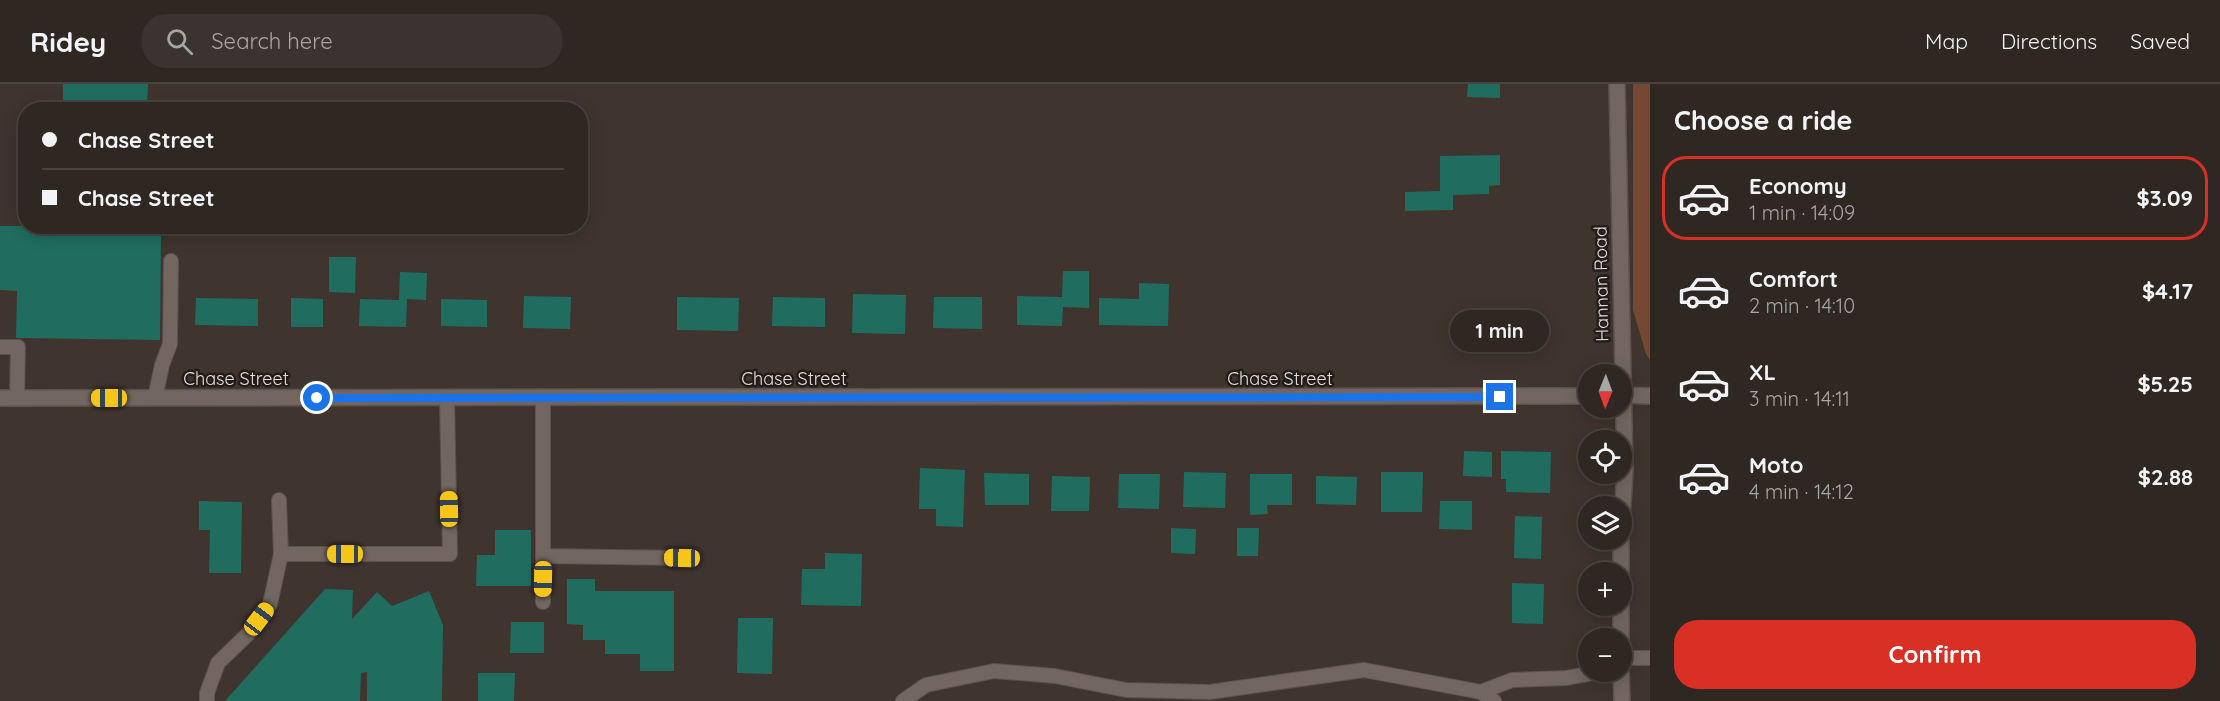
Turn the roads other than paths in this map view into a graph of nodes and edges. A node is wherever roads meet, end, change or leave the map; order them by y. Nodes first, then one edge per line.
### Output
1 (1617, 84) edge
2 (171, 261) dead end
3 (0, 347) edge
4 (1622, 364) edge
5 (1632, 395) edge
6 (1578, 396) edge
7 (1650, 396) edge
8 (0, 398) edge
9 (17, 398) junction
10 (155, 398) junction
11 (447, 398) junction
12 (543, 398) junction
13 (1623, 418) edge
14 (1623, 496) edge
15 (279, 500) dead end
16 (281, 554) junction
17 (543, 556) junction
18 (682, 558) dead end
19 (543, 602) dead end
20 (1632, 658) edge
21 (1650, 658) edge
22 (1578, 676) edge
23 (1621, 682) edge
24 (1481, 692) junction
25 (207, 701) edge
26 (903, 701) edge
27 (1494, 701) edge
28 (1622, 701) edge

1 - 4 street, Hannan Road
2 - 10 lane
3 - 9 lane
5 - 7 street
6 - 12 street, Chase Street
8 - 9 street, Chase Street
9 - 10 street, Chase Street
10 - 11 street, Chase Street
11 - 12 street, Chase Street
11 - 16 lane
12 - 17 lane
13 - 14 street, Hannan Road
15 - 16 lane
16 - 25 lane
17 - 18 lane
17 - 19 lane
20 - 21 lane
22 - 24 lane
23 - 28 street
24 - 26 lane
24 - 27 lane

